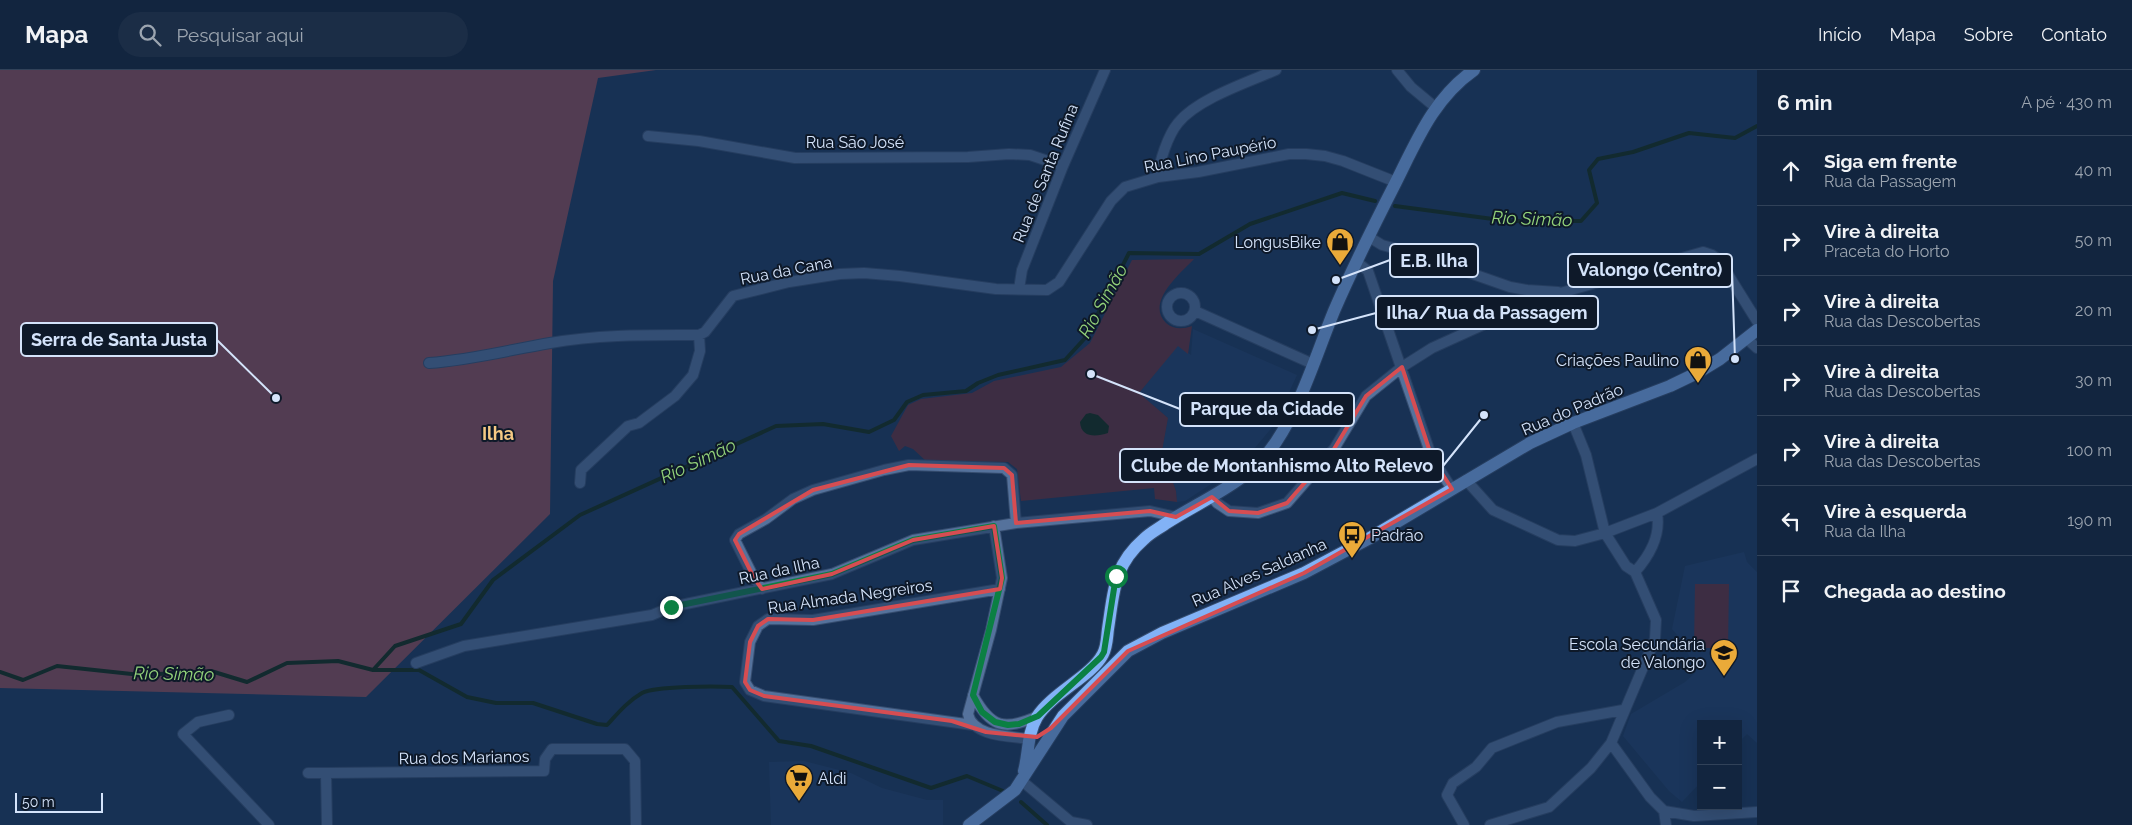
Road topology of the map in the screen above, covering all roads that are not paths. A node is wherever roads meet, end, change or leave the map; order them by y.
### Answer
1 (1105, 70) edge
2 (1276, 70) edge
3 (1397, 70) edge
4 (1474, 70) edge
5 (1435, 107) junction
6 (648, 136) dead end
7 (1063, 166) junction
8 (1158, 177) junction
9 (1396, 182) junction
10 (1369, 237) junction
11 (1357, 262) junction
12 (1019, 289) junction
13 (1564, 292) junction
14 (1195, 311) dead end
15 (1757, 321) edge
16 (1757, 330) edge
17 (700, 335) junction
18 (1752, 343) edge
19 (429, 363) dead end
20 (1314, 364) junction
21 (1402, 367) junction
22 (1573, 423) junction
23 (1757, 459) edge
24 (1466, 480) junction
25 (580, 483) dead end
26 (1452, 489) junction
27 (1212, 496) junction
28 (1657, 514) junction
29 (1176, 517) junction
30 (1016, 523) junction
31 (994, 526) junction
32 (1606, 533) junction
33 (1635, 572) junction
34 (762, 589) junction
35 (1000, 589) junction
36 (1104, 652) junction
37 (1120, 658) junction
38 (416, 663) dead end
39 (973, 695) junction
40 (1623, 710) junction
41 (229, 715) dead end
42 (1038, 716) junction
43 (1063, 716) junction
44 (973, 725) junction
45 (1029, 739) junction
46 (1611, 742) junction
47 (308, 773) dead end
48 (326, 773) junction
49 (1022, 781) junction
50 (1664, 811) junction
51 (1757, 812) edge
52 (269, 825) edge
53 (327, 825) edge
54 (636, 825) edge
55 (969, 825) edge
56 (1087, 825) edge
57 (1464, 825) edge
58 (1490, 825) edge
59 (1666, 825) edge

1 - 7 street, Rua de Santa Rufina
2 - 8 street
3 - 5 street
4 - 5 main road
5 - 9 main road
6 - 7 street, Rua São José
7 - 12 street, Rua de Santa Rufina
8 - 9 street, Rua Lino Paupério
8 - 12 street, Rua Lino Paupério
9 - 10 main road
10 - 11 main road
10 - 13 street
11 - 20 main road
11 - 21 street
12 - 17 street, Rua da Cana
13 - 15 street
13 - 21 street
14 - 20 street
16 - 18 main road, Rua do Padrão
17 - 19 street
17 - 25 street
18 - 22 main road, Rua do Padrão
20 - 27 main road
21 - 26 street
21 - 27 street
22 - 24 main road, Rua do Padrão
22 - 32 street
23 - 28 street
24 - 26 main road, Rua do Padrão
24 - 32 street
26 - 37 main road, Rua Alves Saldanha
27 - 29 main road
28 - 32 street
28 - 33 street
29 - 30 street, Rua da Ilha
29 - 36 main road
30 - 31 street, Rua da Ilha
30 - 34 street
31 - 34 street, Rua da Ilha
31 - 35 street
32 - 33 street
33 - 40 street
34 - 38 street, Rua da Ilha
35 - 39 street
35 - 44 street, Rua Almada Negreiros
36 - 37 main road
36 - 42 main road
37 - 43 main road, Rua Alves Saldanha
39 - 42 street
39 - 44 street
40 - 46 street
40 - 57 street
41 - 52 street
42 - 45 main road
43 - 45 main road
43 - 49 main road
44 - 45 street
45 - 49 main road
46 - 50 street
46 - 58 street
47 - 48 street, Rua dos Marianos
48 - 53 street
48 - 54 street, Rua dos Marianos
49 - 55 main road
49 - 56 street
50 - 51 street
50 - 59 street

